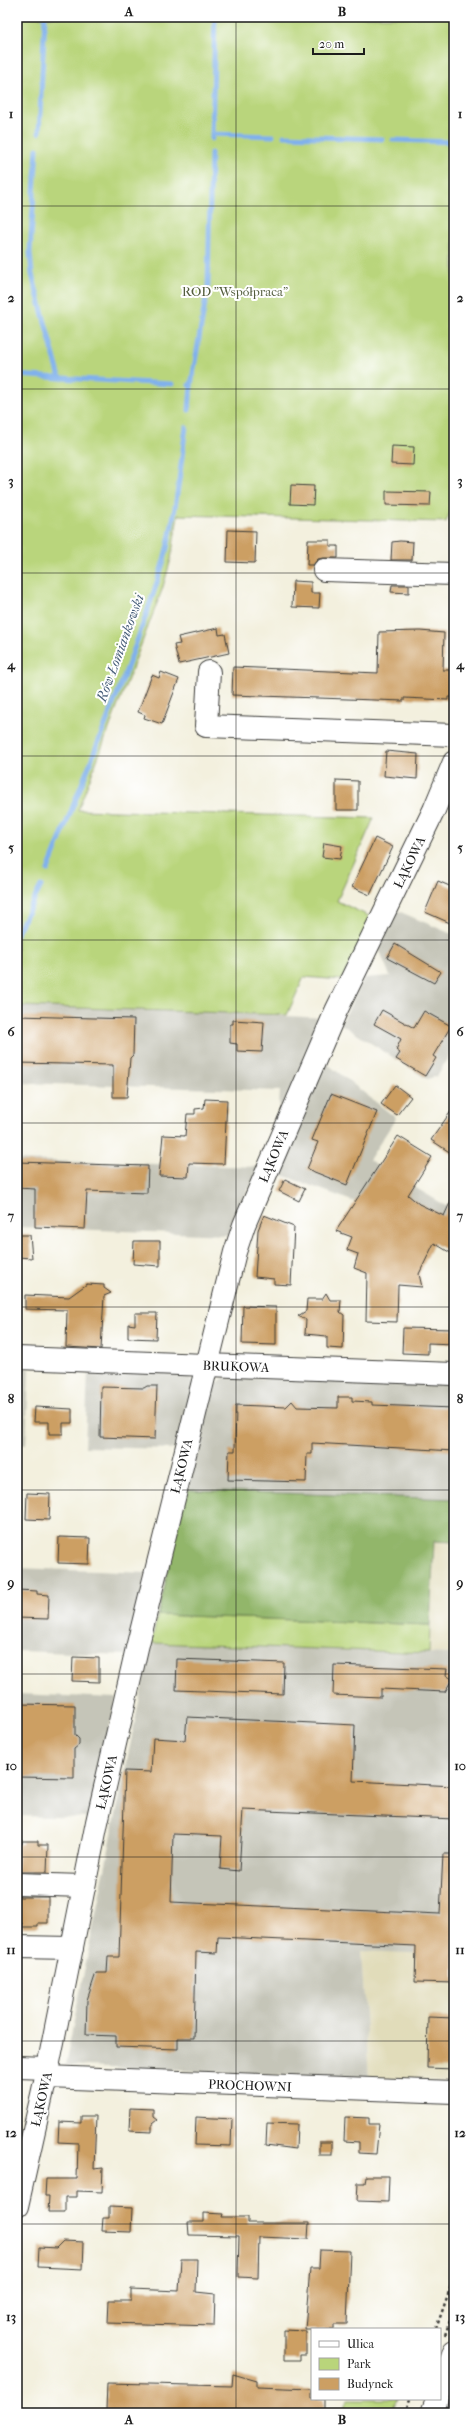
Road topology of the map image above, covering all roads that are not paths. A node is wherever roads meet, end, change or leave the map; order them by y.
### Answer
1 (324, 570) dead end
2 (454, 574) edge
3 (209, 672) dead end
4 (454, 735) edge
5 (454, 762) edge
6 (17, 1358) edge
7 (206, 1364) junction
8 (454, 1374) edge
9 (17, 1884) edge
10 (84, 1886) junction
11 (17, 1947) edge
12 (72, 1948) junction
13 (17, 2067) edge
14 (47, 2073) junction
15 (454, 2092) edge
16 (17, 2206) edge
17 (448, 2346) edge
18 (441, 2385) edge
19 (437, 2400) edge
20 (432, 2413) edge

1 - 2 street
3 - 4 street
5 - 7 street, ŁĄKOWA
6 - 7 street, BRUKOWA
7 - 8 street, BRUKOWA
7 - 10 street, ŁĄKOWA
9 - 10 street
10 - 12 street, ŁĄKOWA
11 - 12 street
12 - 14 street, ŁĄKOWA
13 - 14 street, PROCHOWNI
14 - 15 street, PROCHOWNI
14 - 16 street, ŁĄKOWA
17 - 18 street
19 - 20 street

